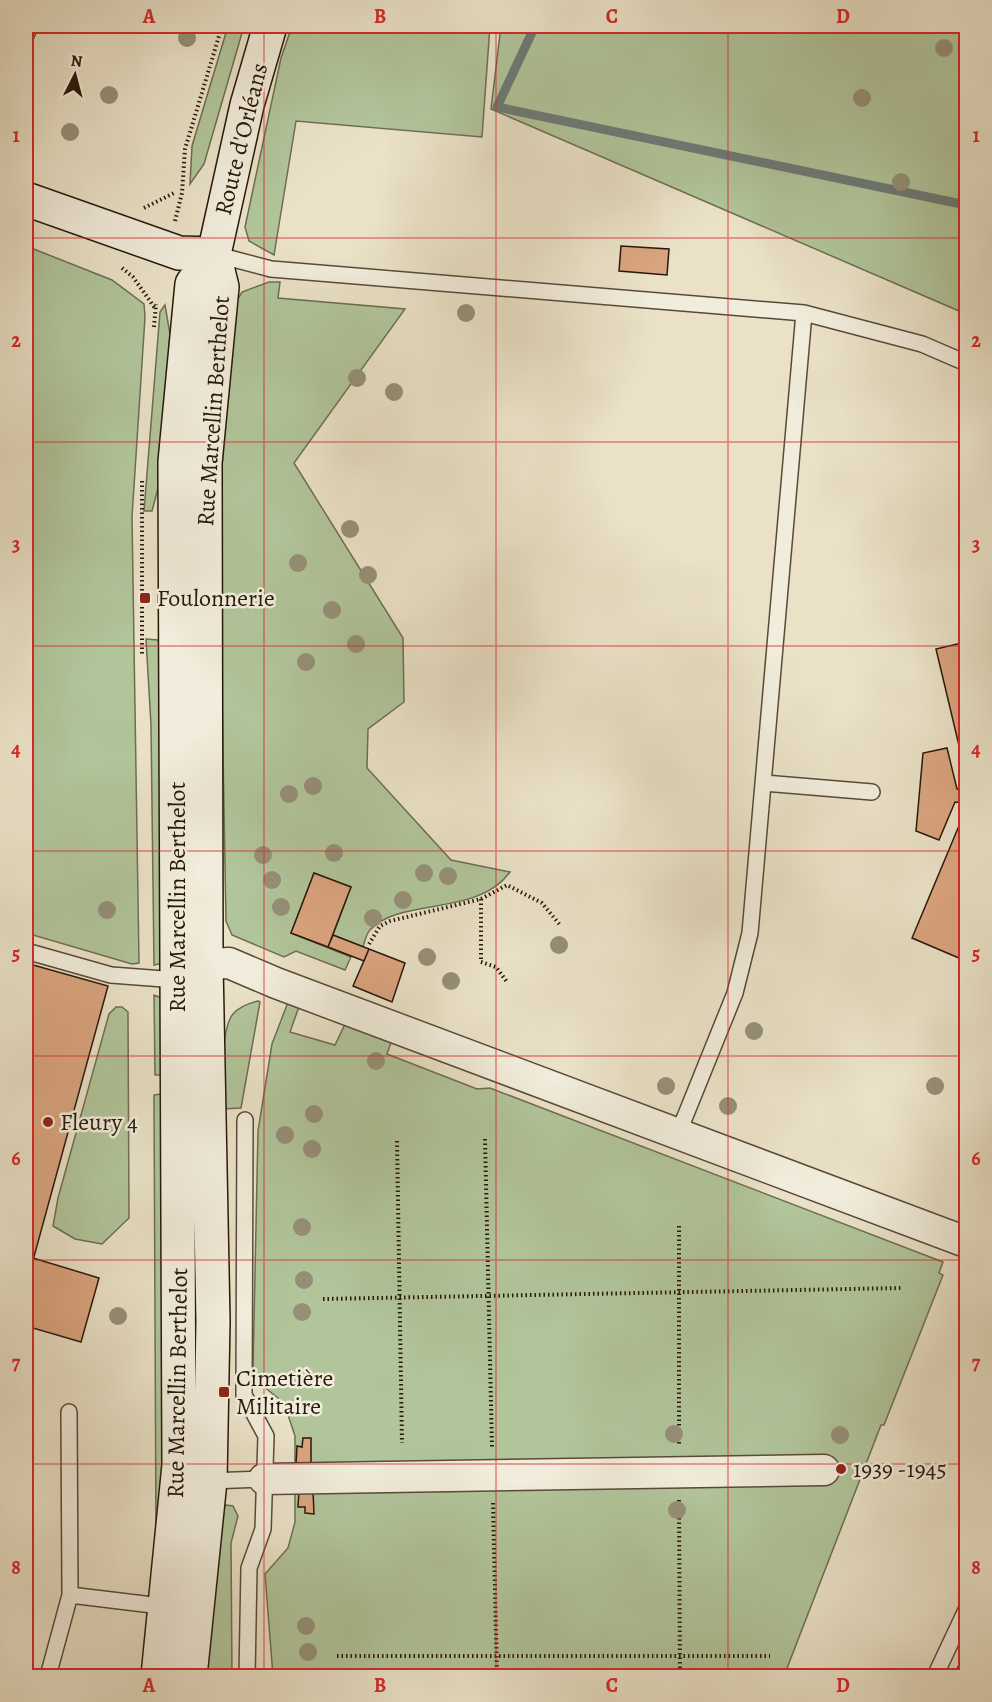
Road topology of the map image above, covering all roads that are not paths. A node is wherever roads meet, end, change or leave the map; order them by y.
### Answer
1 (30, 26) edge
2 (270, 26) edge
3 (26, 35) edge
4 (26, 199) edge
5 (214, 254) junction
6 (804, 313) junction
7 (966, 363) edge
8 (764, 783) junction
9 (872, 792) dead end
10 (26, 951) edge
11 (206, 964) junction
12 (177, 980) junction
13 (245, 1120) dead end
14 (678, 1134) junction
15 (966, 1242) edge
16 (69, 1412) dead end
17 (824, 1470) dead end
18 (264, 1479) junction
19 (210, 1481) junction
20 (70, 1595) junction
21 (966, 1610) edge
22 (175, 1615) junction
23 (48, 1677) edge
24 (158, 1677) edge
25 (177, 1677) edge
26 (190, 1677) edge
27 (247, 1677) edge
28 (934, 1677) edge

1 - 3 lane
2 - 5 main road, Route d'Orléans
4 - 5 main road
5 - 6 lane
5 - 11 main road, Rue Marcellin Berthelot
5 - 12 main road, Rue Marcellin Berthelot
6 - 7 lane
6 - 8 lane
8 - 9 lane
8 - 14 lane
10 - 12 lane
11 - 14 street
11 - 19 main road, Rue Marcellin Berthelot
12 - 22 main road, Rue Marcellin Berthelot
13 - 18 lane
14 - 15 street
16 - 20 lane
17 - 18 street
18 - 19 lane
18 - 27 lane
19 - 26 main road, Rue Marcellin Berthelot
20 - 22 lane
20 - 23 lane
21 - 28 lane
22 - 24 main road, Rue Marcellin Berthelot
22 - 25 lane

